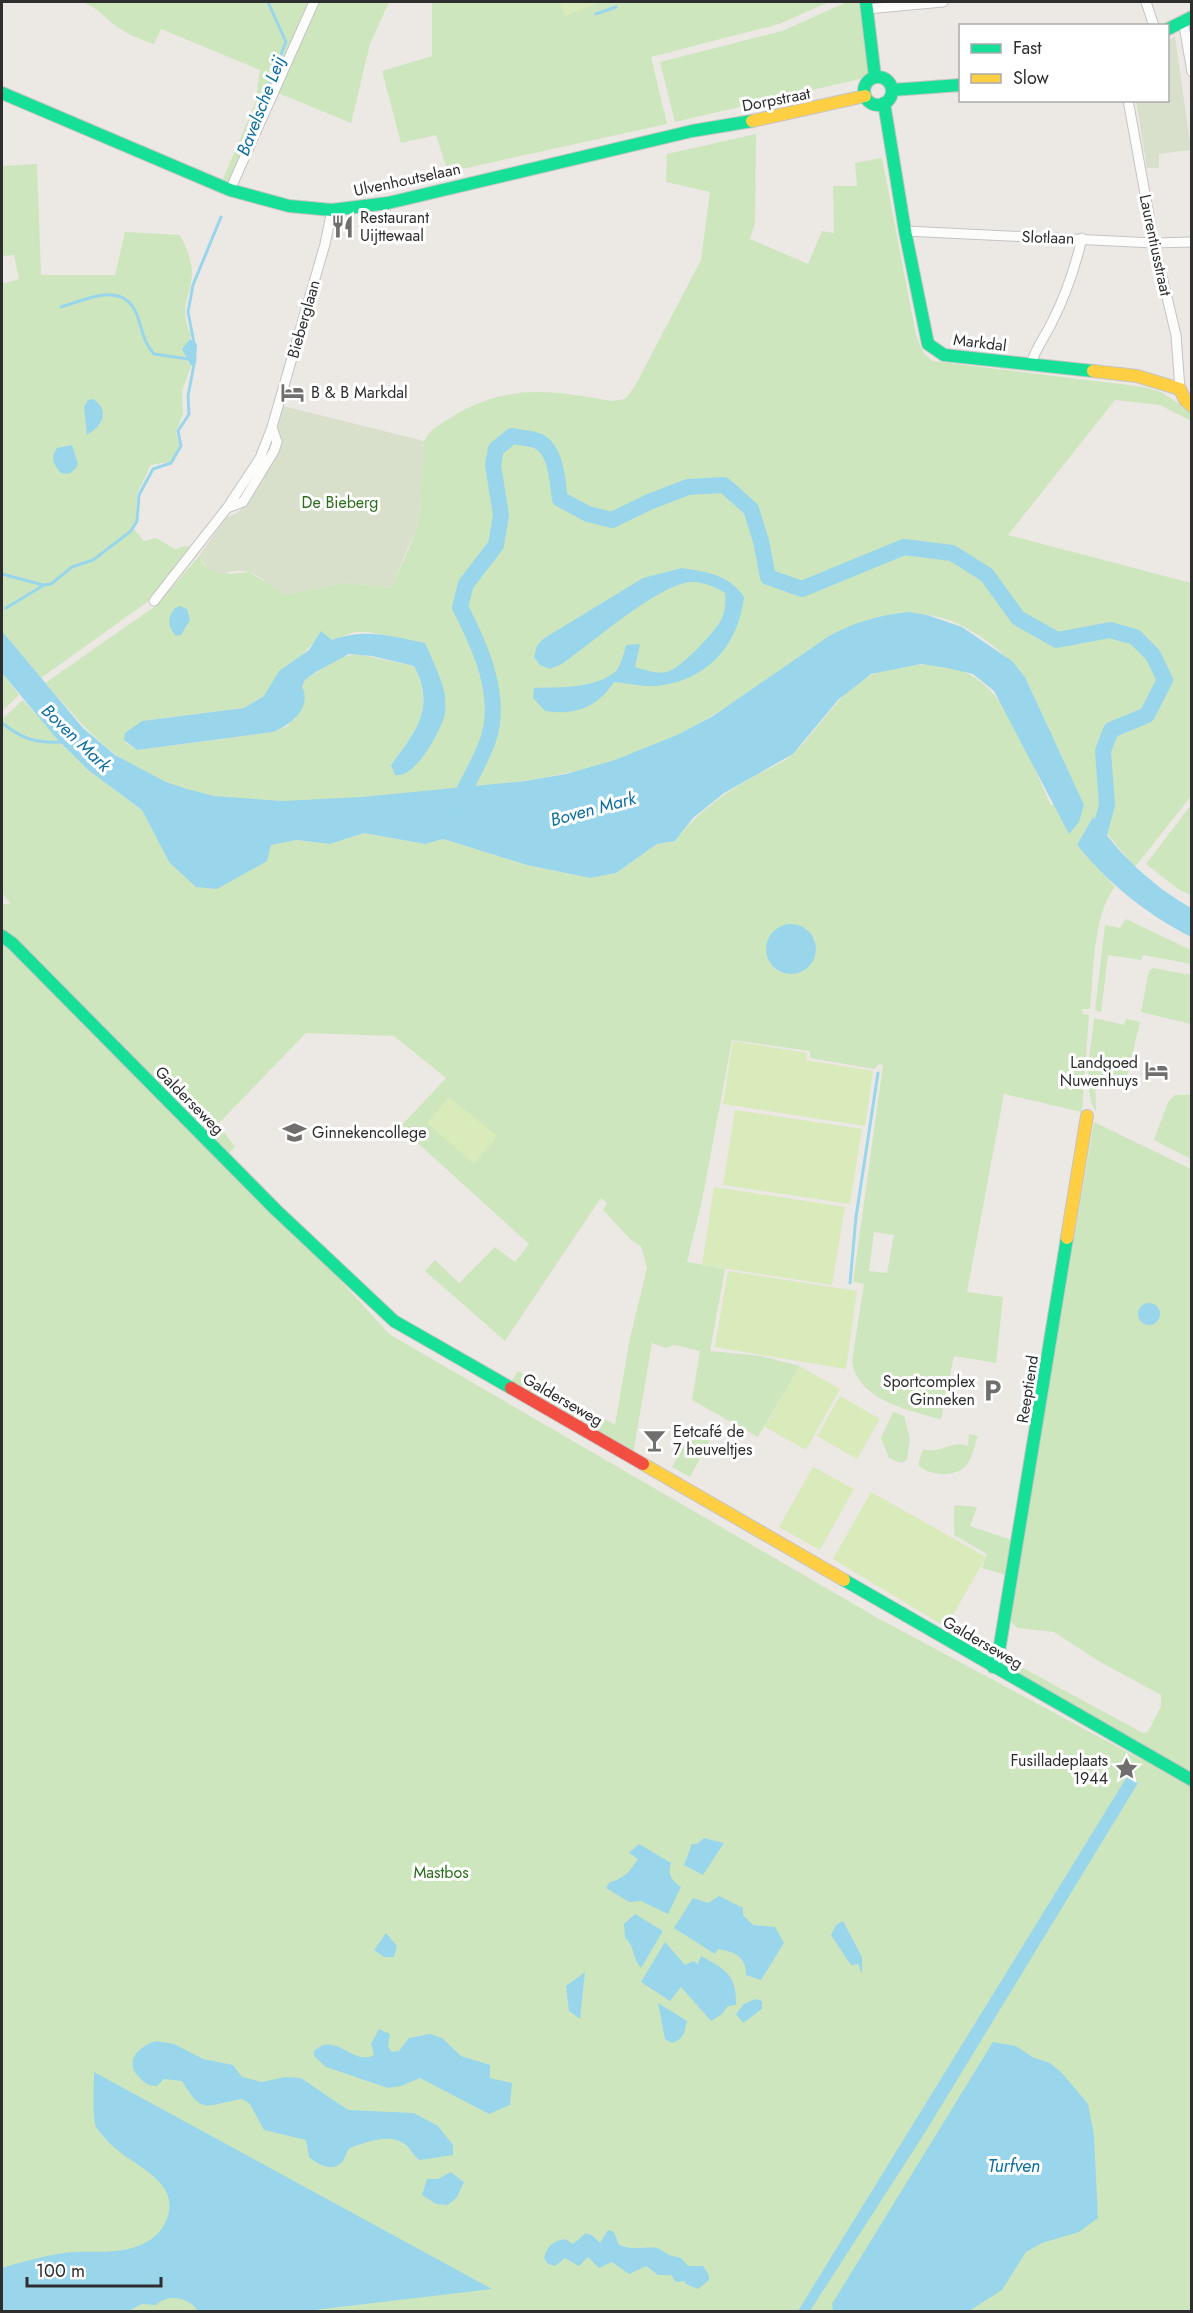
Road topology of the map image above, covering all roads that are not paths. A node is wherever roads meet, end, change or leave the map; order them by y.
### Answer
1 (314, 2) edge
2 (943, 2) edge
3 (1146, 2) edge
4 (867, 5) edge
5 (1187, 19) edge
6 (1153, 24) edge
7 (1169, 27) edge
8 (1191, 72) edge
9 (875, 77) junction
10 (959, 85) edge
11 (892, 90) junction
12 (2, 93) edge
13 (865, 96) junction
14 (1128, 102) edge
15 (884, 104) junction
16 (692, 131) joint
17 (230, 190) junction
18 (332, 210) junction
19 (904, 231) junction
20 (1082, 238) junction
21 (1191, 242) edge
22 (1154, 243) junction
23 (1031, 364) junction
24 (1180, 389) junction
25 (1191, 406) edge
26 (154, 602) dead end
27 (2, 936) edge
28 (1087, 1116) dead end
29 (993, 1667) junction
30 (1191, 1780) edge

1 - 17 street
2 - 4 street
3 - 6 street
4 - 9 street
5 - 7 street
5 - 8 street
9 - 11 street
9 - 13 street
10 - 11 street
11 - 15 street
12 - 17 street, Ulvenhoutselaan
13 - 15 street
13 - 16 street, Dorpstraat
14 - 22 street, Laurentiusstraat
15 - 19 street, Markdal
16 - 18 street, Ulvenhoutselaan
17 - 18 street, Ulvenhoutselaan
18 - 26 street, Bieberglaan
19 - 20 street, Slotlaan
19 - 23 street, Markdal
20 - 22 street, Slotlaan
20 - 23 street
21 - 22 street, Slotlaan
22 - 24 street, Laurentiusstraat
23 - 24 street, Markdal
24 - 25 street
27 - 29 street, Galderseweg
28 - 29 street, Reeptiend
29 - 30 street, Galderseweg

